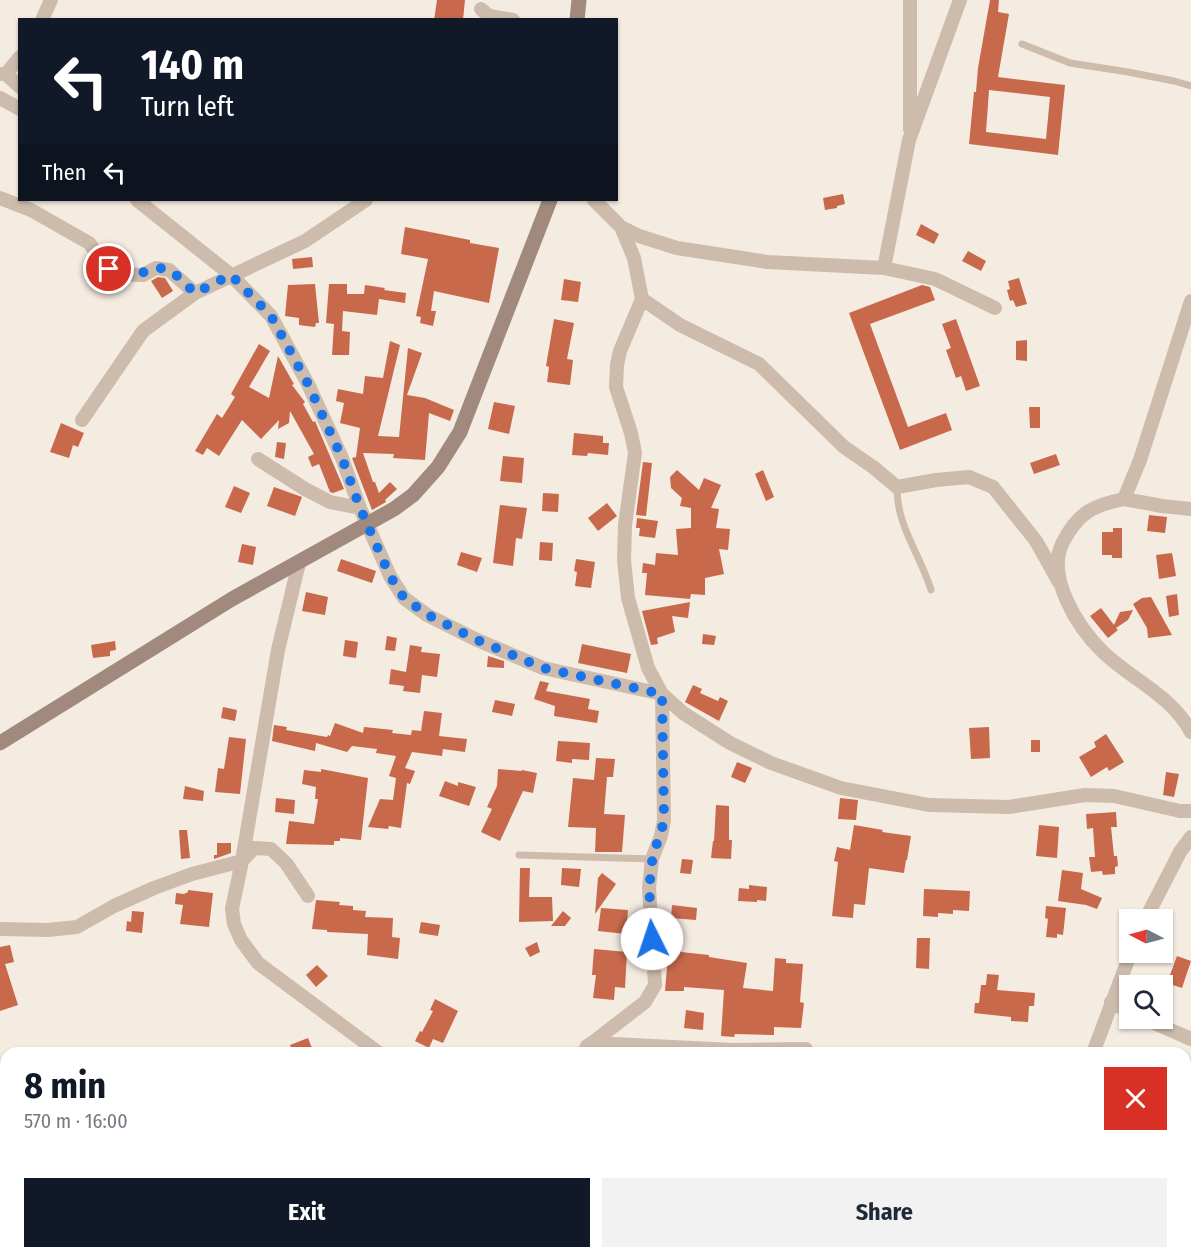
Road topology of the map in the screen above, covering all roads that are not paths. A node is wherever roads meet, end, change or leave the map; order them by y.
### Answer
1 (51, 0) edge
2 (579, 0) edge
3 (910, 0) edge
4 (960, 0) edge
5 (481, 9) dead end
6 (43, 18) edge
7 (501, 18) edge
8 (577, 18) edge
9 (1022, 44) dead end
10 (18, 59) edge
11 (3, 74) edge
12 (18, 85) edge
13 (1191, 86) edge
14 (0, 98) edge
15 (18, 108) edge
16 (909, 140) junction
17 (0, 198) edge
18 (138, 201) edge
19 (365, 201) edge
20 (550, 201) edge
21 (595, 201) edge
22 (621, 227) junction
23 (884, 268) junction
24 (231, 275) junction
25 (195, 293) junction
26 (642, 299) junction
27 (1191, 301) edge
28 (995, 308) dead end
29 (82, 420) dead end
30 (258, 459) dead end
31 (897, 487) junction
32 (1124, 499) junction
33 (360, 508) junction
34 (1191, 509) edge
35 (368, 525) junction
36 (299, 563) junction
37 (1059, 582) junction
38 (931, 590) dead end
39 (662, 694) junction
40 (1191, 732) edge
41 (0, 743) edge
42 (1191, 811) edge
43 (1191, 837) edge
44 (519, 855) dead end
45 (652, 859) junction
46 (242, 861) junction
47 (308, 896) dead end
48 (1151, 909) edge
49 (0, 929) edge
50 (1127, 963) edge
51 (1111, 1002) junction
52 (1119, 1006) edge
53 (1168, 1029) edge
54 (1191, 1039) edge
55 (368, 1047) edge
56 (589, 1047) edge
57 (1095, 1047) edge

1 - 6 street
2 - 8 street
3 - 16 street
4 - 16 street
5 - 7 street
9 - 13 lane
10 - 11 street
11 - 12 street
14 - 15 street
16 - 23 street
17 - 25 street
18 - 24 street
19 - 24 street
20 - 35 street
21 - 22 street
22 - 23 street
22 - 26 street
23 - 28 street
24 - 25 street
24 - 33 street
25 - 29 street
26 - 31 street
26 - 39 street
27 - 32 street
30 - 33 street
31 - 37 street
31 - 38 lane
32 - 34 street
32 - 37 street
33 - 35 street
35 - 36 street
35 - 39 street
36 - 41 street
36 - 46 street
37 - 40 street
39 - 42 street
39 - 45 street
43 - 48 street
44 - 45 lane
45 - 56 street
46 - 47 street
46 - 49 street
46 - 55 street
50 - 51 street
51 - 52 street
51 - 57 street
53 - 54 street

